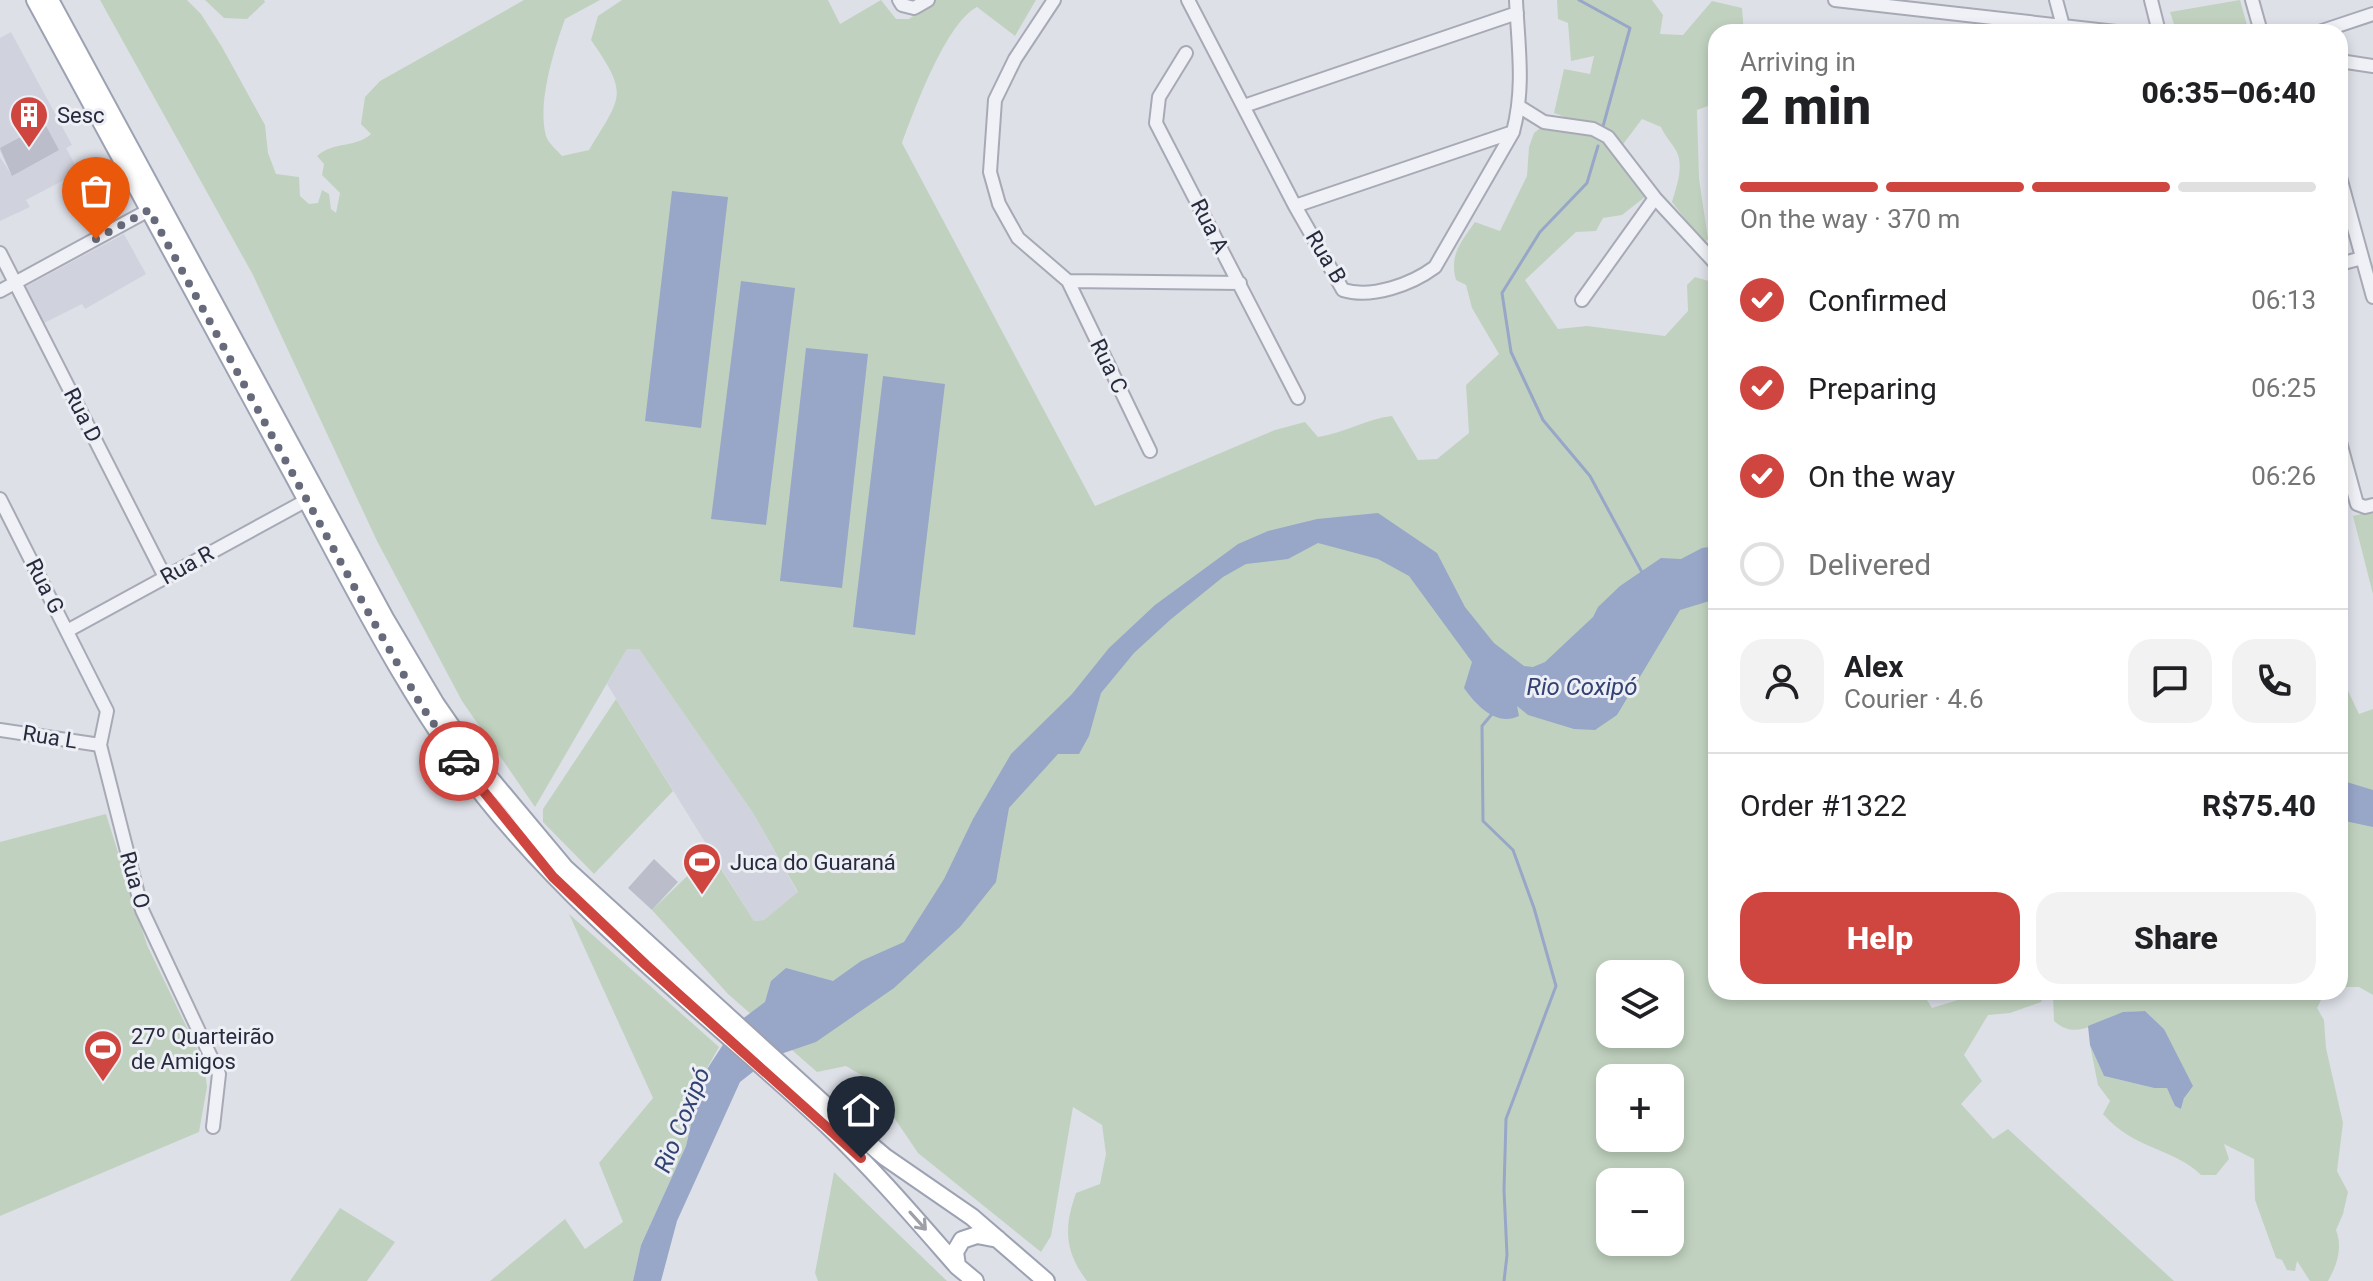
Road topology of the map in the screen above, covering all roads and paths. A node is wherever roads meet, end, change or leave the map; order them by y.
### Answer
1 (35, 0) edge
2 (50, 0) edge
3 (899, 0) edge
4 (928, 0) edge
5 (1054, 0) edge
6 (1835, 0) edge
7 (2056, 0) edge
8 (2151, 0) edge
9 (2252, 0) edge
10 (1191, 1) edge
11 (1516, 6) edge
12 (2373, 14) edge
13 (2007, 24) edge
14 (2062, 24) edge
15 (2157, 24) edge
16 (2259, 24) edge
17 (2343, 24) edge
18 (1186, 53) dead end
19 (2348, 62) edge
20 (2373, 66) edge
21 (1244, 106) junction
22 (1520, 107) junction
23 (1513, 132) junction
24 (1655, 198) junction
25 (1295, 206) junction
26 (2348, 206) edge
27 (149, 210) junction
28 (0, 253) edge
29 (1708, 255) edge
30 (2362, 258) junction
31 (2348, 262) edge
32 (1068, 281) junction
33 (17, 283) junction
34 (1240, 283) junction
35 (0, 291) edge
36 (2373, 297) edge
37 (1582, 300) dead end
38 (1298, 398) dead end
39 (1150, 451) dead end
40 (2348, 471) edge
41 (0, 499) edge
42 (307, 500) junction
43 (2373, 505) edge
44 (165, 577) junction
45 (67, 631) junction
46 (0, 730) edge
47 (100, 745) junction
48 (808, 1098) junction
49 (213, 1127) dead end
50 (999, 1239) junction
51 (957, 1266) junction
52 (975, 1281) edge
53 (1046, 1281) edge

1 - 27 main road
2 - 48 main road
3 - 4 street
5 - 32 street
6 - 13 street
7 - 14 street
8 - 15 street
9 - 16 street
10 - 21 street, Rua B
11 - 21 street
11 - 22 street
12 - 17 street
18 - 34 street, Rua A
19 - 20 street
21 - 25 street, Rua B
22 - 23 street
22 - 24 street
23 - 25 street
23 - 25 street, Rua B
24 - 29 street
24 - 37 street
26 - 30 street
27 - 33 street
27 - 42 main road
28 - 33 street, Rua D
30 - 31 street
30 - 36 street
32 - 34 street
32 - 39 street, Rua C
33 - 35 street
33 - 44 street, Rua D
34 - 38 street, Rua A
40 - 43 street
41 - 45 street, Rua G
42 - 44 street, Rua R
42 - 48 main road
44 - 45 street, Rua R
45 - 47 street, Rua O
46 - 47 street, Rua L
47 - 49 street, Rua O
48 - 50 main road
48 -> 51 main road
50 - 51 main road
50 - 53 main road
51 - 52 main road

